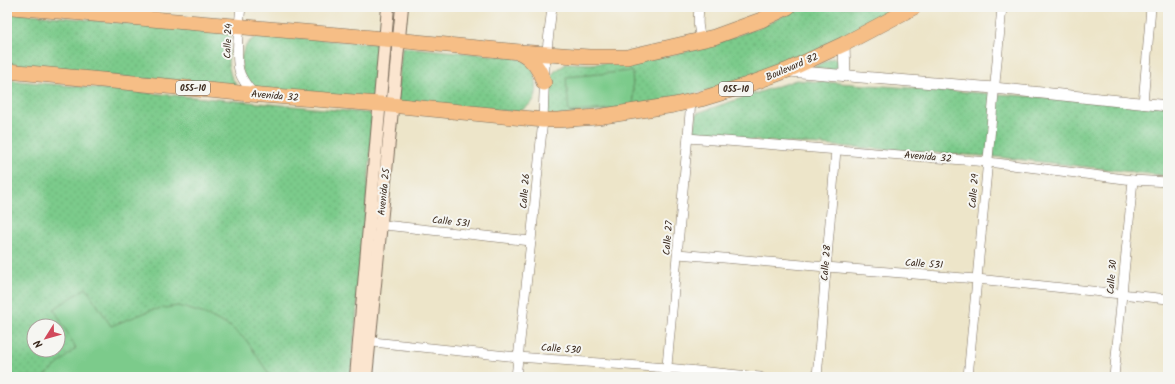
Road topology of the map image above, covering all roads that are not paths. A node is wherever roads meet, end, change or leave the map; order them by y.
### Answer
1 (12, 7) edge
2 (241, 7) edge
3 (388, 7) edge
4 (402, 7) edge
5 (552, 7) edge
6 (699, 7) edge
7 (788, 7) edge
8 (914, 7) edge
9 (1002, 7) edge
10 (1151, 7) edge
11 (89, 10) edge
12 (239, 27) junction
13 (392, 40) junction
14 (702, 40) junction
15 (844, 44) junction
16 (520, 52) junction
17 (546, 54) junction
18 (788, 70) junction
19 (7, 71) edge
20 (845, 76) junction
21 (544, 83) junction
22 (994, 88) junction
23 (254, 94) junction
24 (691, 102) junction
25 (386, 104) junction
26 (1143, 104) junction
27 (1168, 106) edge
28 (543, 120) junction
29 (688, 138) junction
30 (836, 150) junction
31 (988, 162) junction
32 (1133, 180) junction
33 (1168, 182) edge
34 (375, 224) junction
35 (531, 241) junction
36 (678, 254) junction
37 (826, 267) junction
38 (977, 279) junction
39 (1122, 294) junction
40 (1168, 299) edge
41 (364, 341) junction
42 (518, 357) junction
43 (667, 372) edge
44 (356, 377) edge
45 (366, 377) edge
46 (516, 377) edge
47 (760, 377) edge
48 (817, 377) edge
49 (968, 377) edge
50 (1114, 377) edge

1 - 11 highway
2 - 12 street, Calle 24
3 - 13 main road, Avenida 25
4 - 13 main road, Avenida 25
5 - 17 street, Calle 26
6 - 14 street
7 - 14 highway
8 - 15 highway, Boulevard 82 / 055-10
9 - 22 street, Calle 29
10 - 26 street
11 - 12 highway
12 - 13 highway
12 - 23 street, Calle 24
13 - 16 highway
13 - 25 main road, Avenida 25
14 - 17 highway
15 - 18 highway, Boulevard 82 / 055-10
15 - 20 street
16 - 17 highway
16 - 21 highway
17 - 21 street, Calle 26
18 - 20 street
18 - 24 highway, Boulevard 82 / 055-10
19 - 23 highway, Avenida 32 / 055-10
20 - 22 street
21 - 28 street, Calle 26
22 - 26 street
22 - 31 street, Calle 29
23 - 25 highway, Avenida 32 / 055-10
24 - 28 highway, Boulevard 82 / 055-10
24 - 29 street, Calle 27
25 - 28 highway, Avenida 32 / 055-10
25 - 34 main road, Avenida 25
26 - 27 street
28 - 35 street, Calle 26
29 - 30 street, Avenida 32
29 - 36 street, Calle 27
30 - 31 street, Avenida 32
30 - 37 street, Calle 28
31 - 32 street, Avenida 32
31 - 38 street, Calle 29
32 - 33 street, Avenida 32
32 - 39 street, Calle 30
34 - 35 street, Calle 531
34 - 41 main road, Avenida 25
35 - 42 street, Calle 26
36 - 37 street, Calle 531
36 - 43 street, Calle 27
37 - 38 street, Calle 531
37 - 48 street, Calle 28
38 - 39 street, Calle 531
38 - 49 street, Calle 29
39 - 40 street, Calle 531
39 - 50 street, Calle 30
41 - 42 street, Calle 530
41 - 44 main road, Avenida 25
41 - 45 main road, Avenida 25
42 - 43 street, Calle 530
42 - 46 street, Calle 26
43 - 47 street, Calle 530

